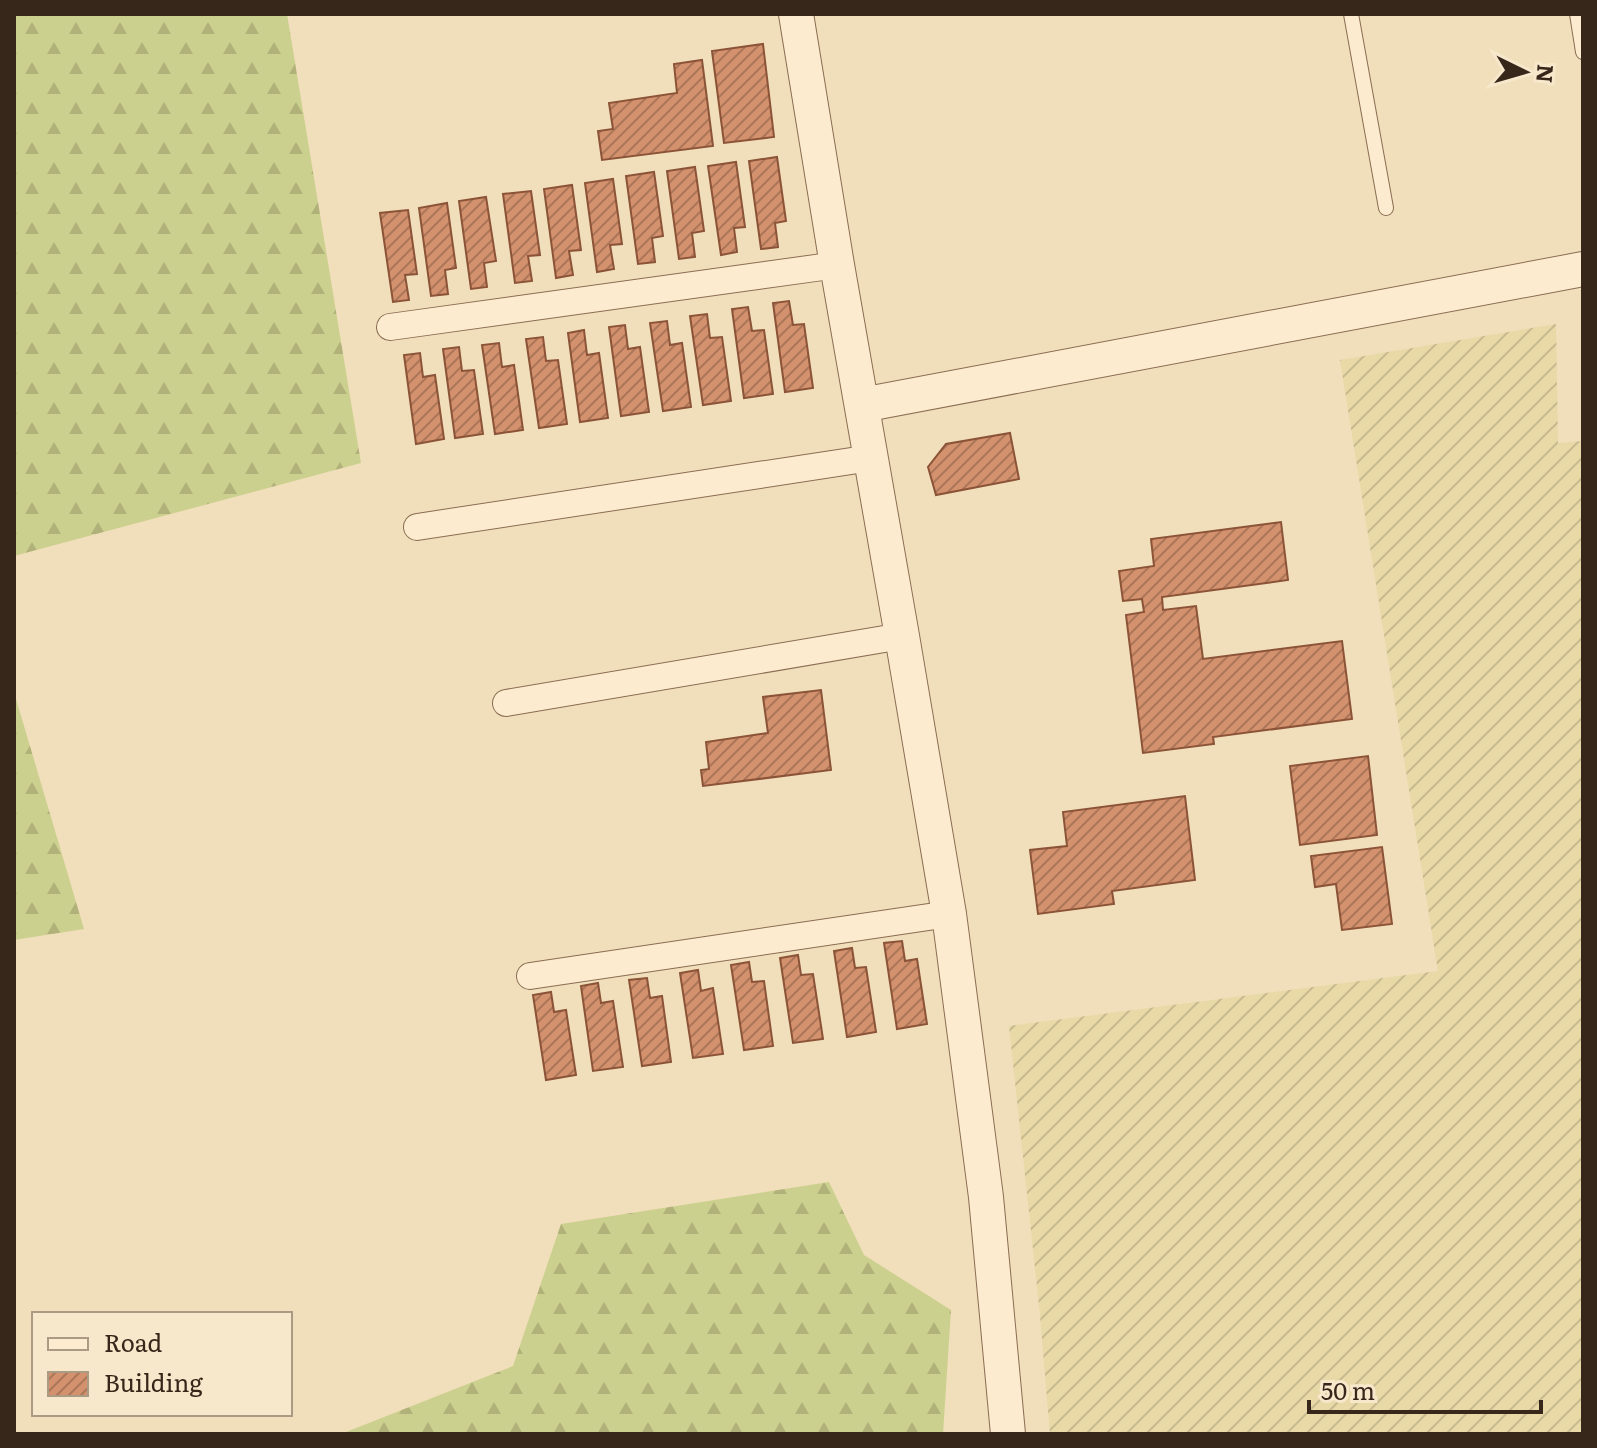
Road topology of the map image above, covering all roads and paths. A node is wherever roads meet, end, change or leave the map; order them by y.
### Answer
1 (796, 14) edge
2 (1351, 14) edge
3 (1577, 14) edge
4 (1583, 52) edge
5 (1386, 208) dead end
6 (837, 265) junction
7 (1583, 269) edge
8 (390, 327) dead end
9 (862, 405) junction
10 (871, 458) junction
11 (417, 527) dead end
12 (902, 636) junction
13 (506, 703) dead end
14 (949, 914) junction
15 (530, 976) dead end
16 (1008, 1434) edge

1 - 6 street
2 - 5 lane
3 - 4 lane
6 - 8 street
6 - 9 street
7 - 9 street
9 - 10 street
10 - 11 street
10 - 12 street
12 - 13 street
12 - 14 street
14 - 15 street
14 - 16 street

